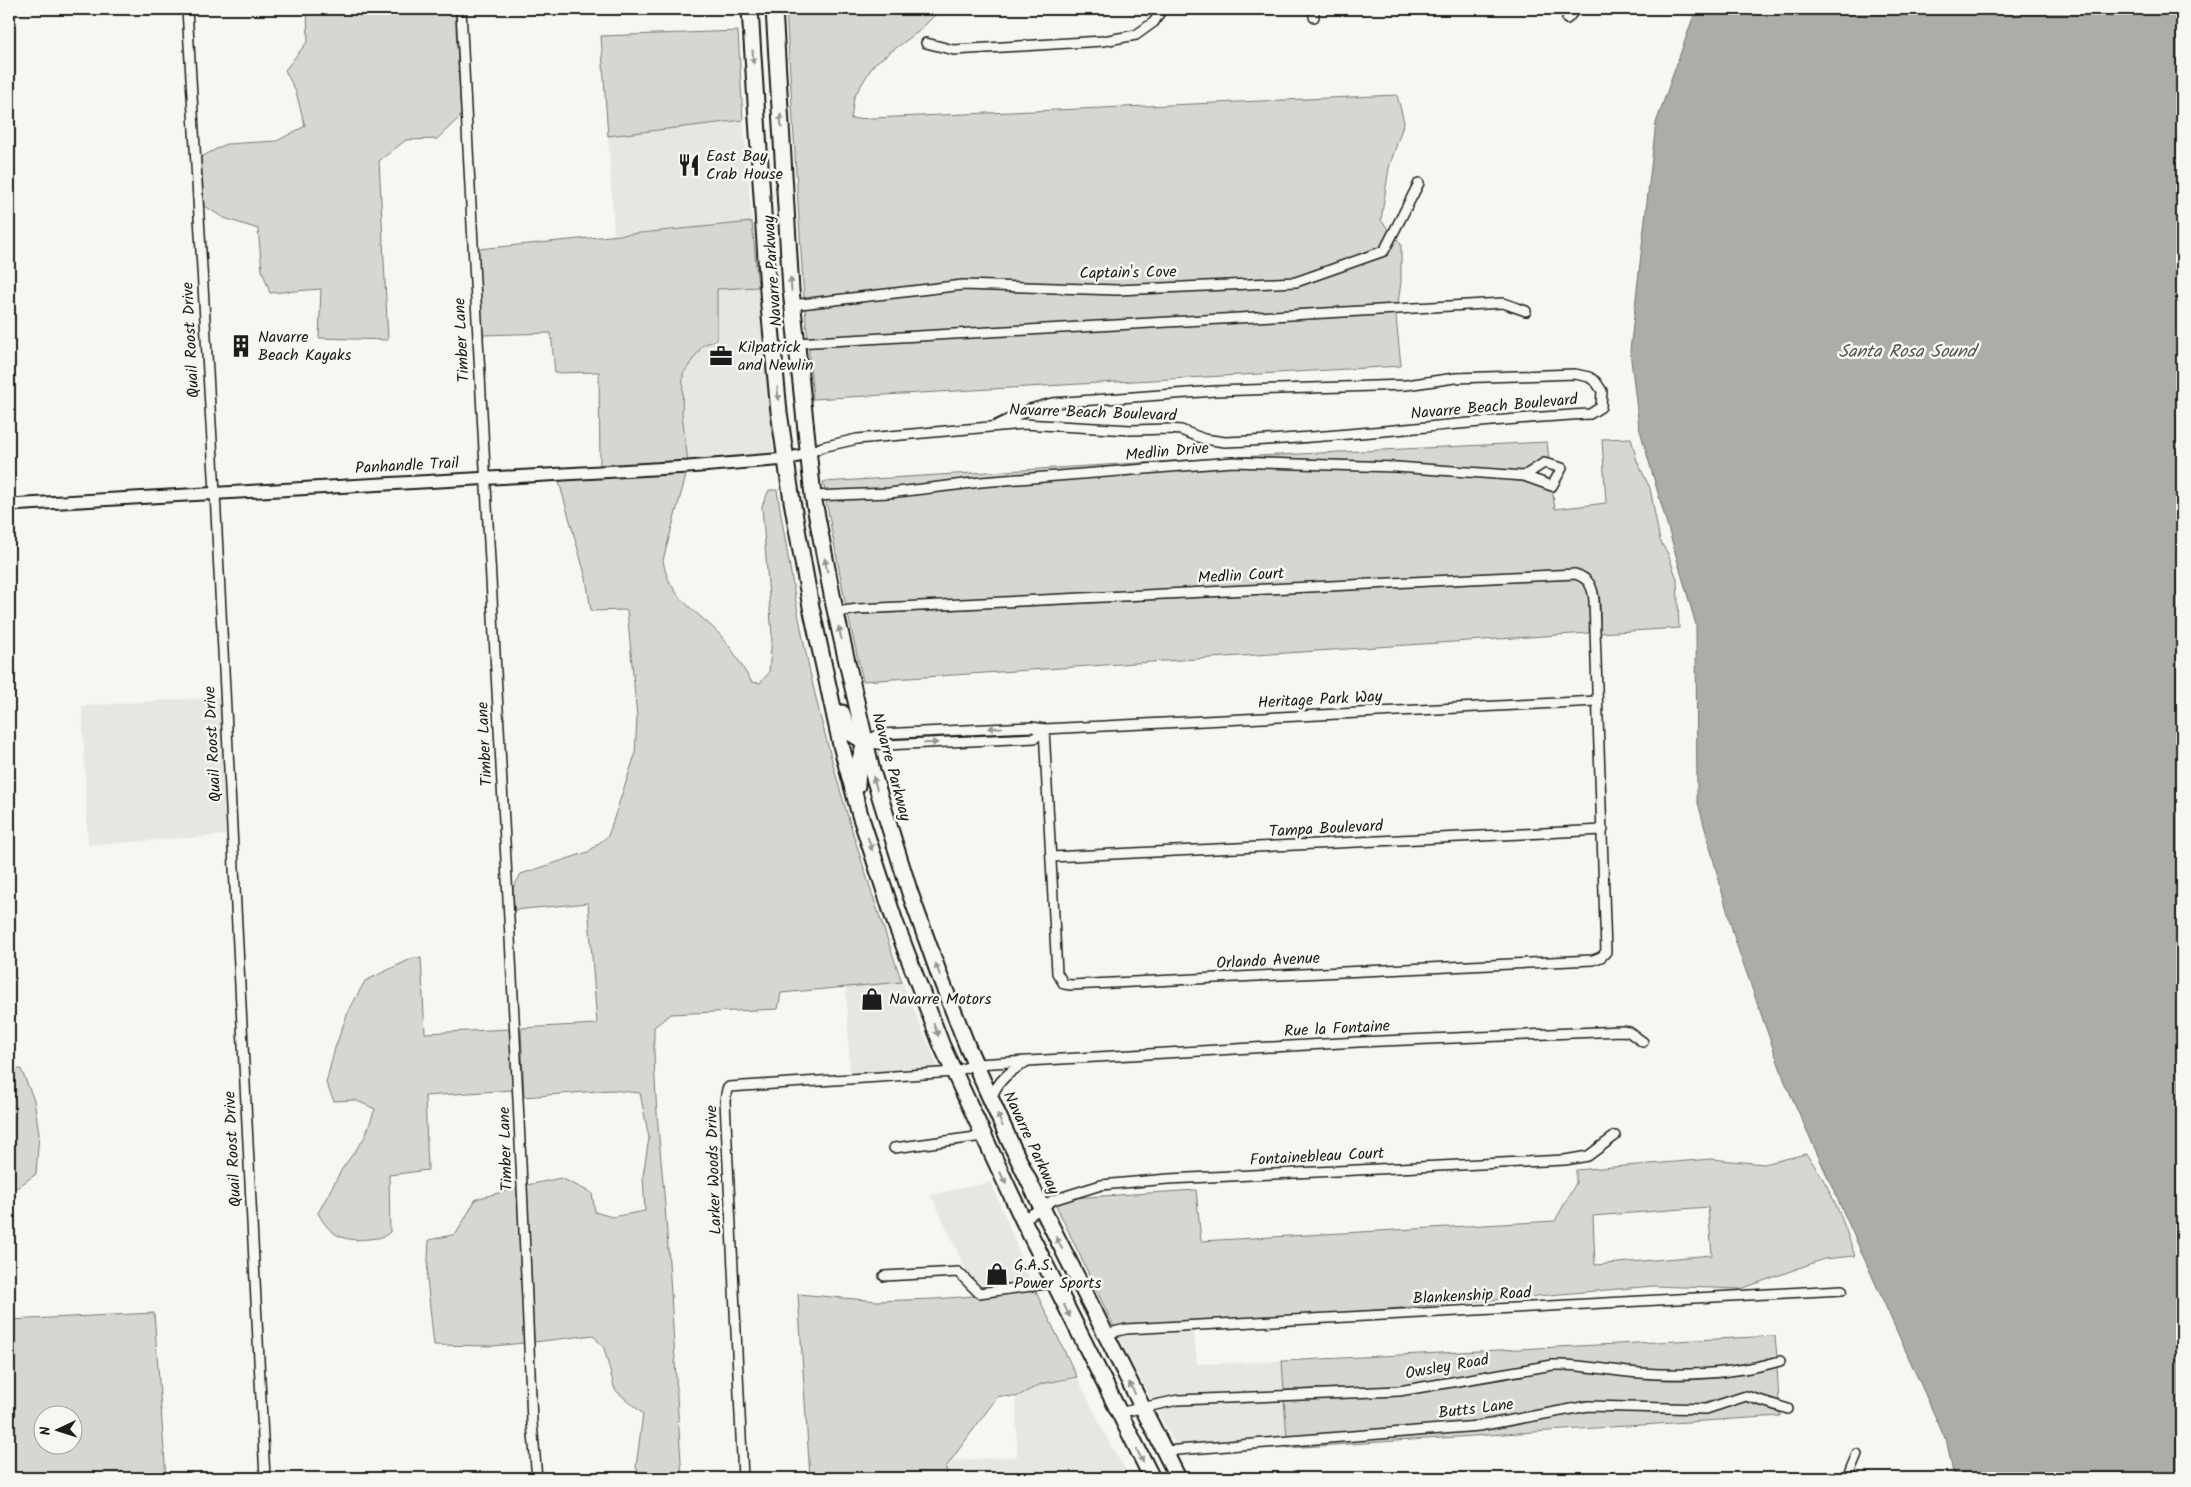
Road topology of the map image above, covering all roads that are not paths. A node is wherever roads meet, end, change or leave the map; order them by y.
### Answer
1 (187, 9) edge
2 (461, 9) edge
3 (750, 9) edge
4 (774, 9) edge
5 (1162, 9) edge
6 (1576, 9) edge
7 (1567, 20) dead end
8 (926, 43) dead end
9 (1419, 183) dead end
10 (792, 305) junction
11 (1526, 311) dead end
12 (796, 344) junction
13 (998, 425) junction
14 (807, 454) junction
15 (786, 459) junction
16 (1524, 476) dead end
17 (484, 477) junction
18 (215, 493) junction
19 (813, 496) junction
20 (9, 505) edge
21 (799, 540) junction
22 (836, 612) junction
23 (1597, 701) junction
24 (1044, 729) junction
25 (865, 742) junction
26 (860, 815) junction
27 (1603, 830) junction
28 (1051, 857) junction
29 (1643, 1042) dead end
30 (1029, 1061) junction
31 (976, 1064) junction
32 (954, 1072) junction
33 (991, 1099) junction
34 (983, 1136) junction
35 (1615, 1136) dead end
36 (894, 1148) dead end
37 (1042, 1208) junction
38 (1022, 1220) junction
39 (884, 1276) dead end
40 (1054, 1283) junction
41 (1842, 1290) dead end
42 (1105, 1334) junction
43 (1780, 1361) dead end
44 (1142, 1406) junction
45 (1788, 1409) dead end
46 (1118, 1412) junction
47 (1165, 1451) junction
48 (1857, 1454) dead end
49 (265, 1478) edge
50 (537, 1478) edge
51 (744, 1478) edge
52 (1152, 1478) edge
53 (1178, 1478) edge
54 (1847, 1478) edge

1 - 18 street, Quail Roost Drive
2 - 17 street, Timber Lane
3 -> 15 highway, Navarre Parkway
10 -> 4 highway, Navarre Parkway
5 - 8 street
6 - 7 street
9 - 10 street, Captain's Cove
10 - 12 highway, Navarre Parkway
11 - 12 street
12 - 14 highway, Navarre Parkway
13 - 13 street, Navarre Beach Boulevard
13 - 14 street
14 - 15 street, Panhandle Trail
14 - 19 highway, Navarre Parkway
15 - 17 street, Panhandle Trail
15 - 21 highway, Navarre Parkway
16 - 19 street, Medlin Drive
17 - 18 street, Panhandle Trail
17 - 50 street, Timber Lane
18 - 20 street, Panhandle Trail
18 - 49 street, Quail Roost Drive
22 -> 19 highway, Navarre Parkway
21 - 25 highway
21 - 26 highway, Navarre Parkway
22 - 23 street, Medlin Court
25 -> 22 highway, Navarre Parkway
23 - 24 street, Heritage Park Way
23 - 27 street
24 - 25 street, Heritage Park Way
24 - 28 street, Orlando Avenue
25 - 26 highway
31 -> 25 highway, Navarre Parkway
26 -> 32 highway, Navarre Parkway
27 - 28 street, Tampa Boulevard
27 - 28 street, Orlando Avenue
29 - 30 street, Rue la Fontaine
30 - 31 street, Rue la Fontaine
30 - 33 street, Rue la Fontaine
31 - 32 street, Rue la Fontaine
31 - 33 highway, Navarre Parkway
32 - 34 highway, Navarre Parkway
32 - 51 street, Larker Woods Drive
37 -> 33 highway, Navarre Parkway
34 - 36 street
34 -> 38 highway, Navarre Parkway
35 - 37 street, Fontainebleau Court
37 - 38 street, Fontainebleau Court
42 -> 37 highway, Navarre Parkway
38 - 40 highway, Navarre Parkway
39 - 40 street
40 -> 46 highway, Navarre Parkway
41 - 42 street, Blankenship Road
44 -> 42 highway, Navarre Parkway
43 - 44 street, Owsley Road
44 - 46 street, Owsley Road
44 - 47 highway, Navarre Parkway
45 - 47 street, Butts Lane
46 -> 52 highway, Navarre Parkway
47 - 53 highway, Navarre Parkway
48 - 54 street

